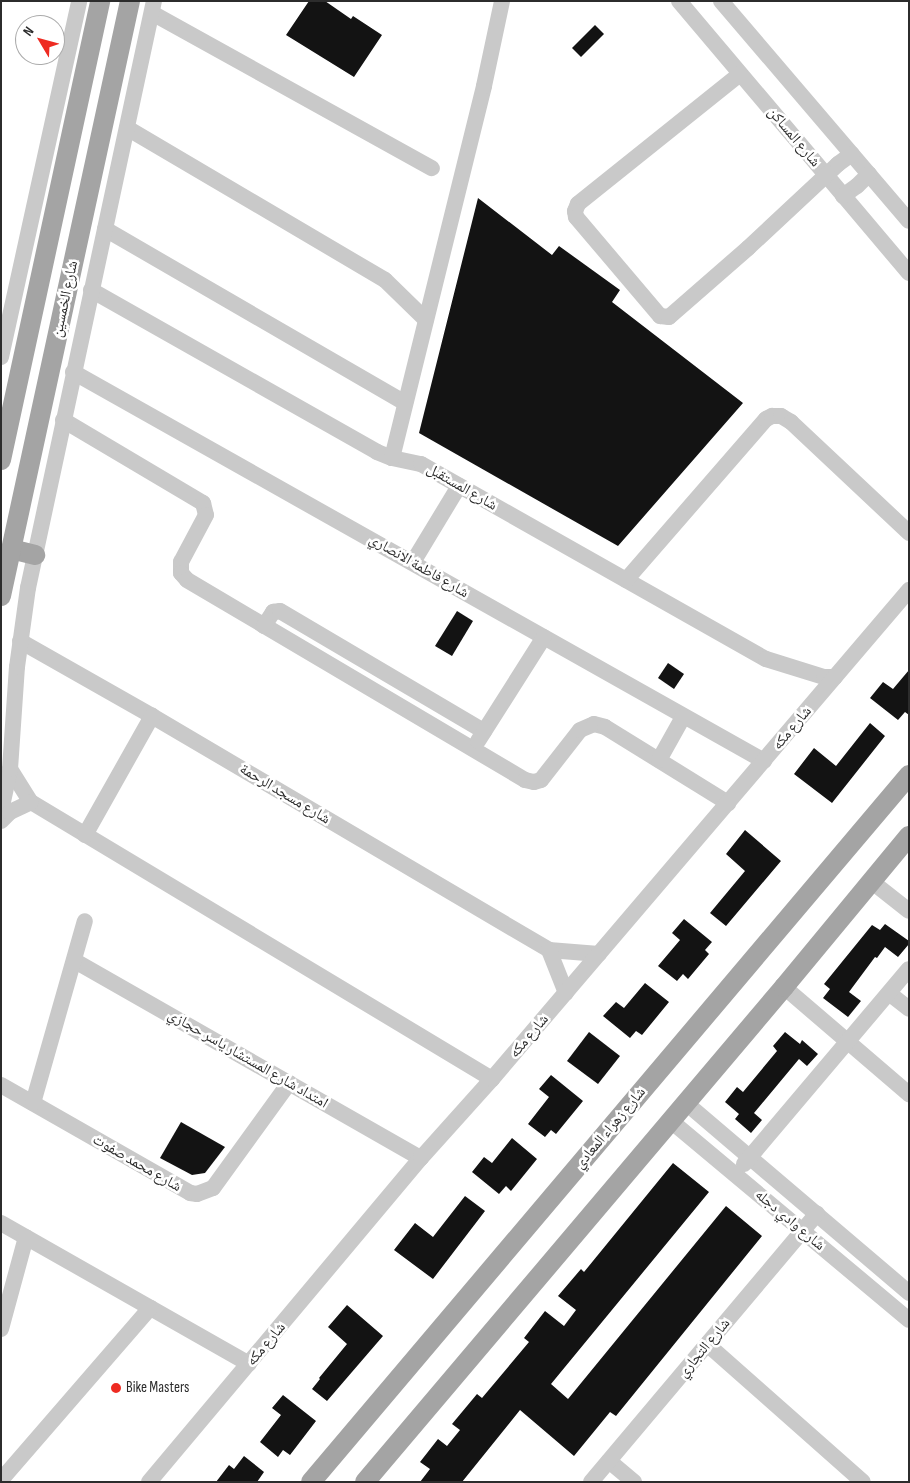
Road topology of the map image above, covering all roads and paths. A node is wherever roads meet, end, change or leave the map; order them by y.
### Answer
1 (79, 1) edge
2 (100, 1) edge
3 (130, 1) edge
4 (502, 1) edge
5 (679, 1) edge
6 (721, 1) edge
7 (152, 7) edge
8 (740, 74) junction
9 (127, 128) junction
10 (852, 154) junction
11 (432, 168) dead end
12 (869, 174) junction
13 (827, 176) junction
14 (843, 196) junction
15 (909, 221) edge
16 (105, 229) junction
17 (909, 273) edge
18 (91, 290) junction
19 (426, 320) junction
20 (1, 357) edge
21 (73, 372) junction
22 (406, 403) junction
23 (63, 420) junction
24 (392, 458) junction
25 (1, 460) edge
26 (459, 486) junction
27 (909, 533) edge
28 (11, 549) junction
29 (35, 555) junction
30 (413, 562) junction
31 (626, 580) junction
32 (909, 590) edge
33 (1, 596) edge
34 (264, 626) junction
35 (544, 637) junction
36 (20, 641) junction
37 (835, 676) junction
38 (152, 716) junction
39 (683, 717) junction
40 (484, 731) junction
41 (473, 749) junction
42 (658, 760) junction
43 (764, 761) junction
44 (10, 769) junction
45 (909, 774) edge
46 (31, 802) junction
47 (728, 803) junction
48 (1, 811) edge
49 (1, 821) edge
50 (85, 835) junction
51 (909, 836) edge
52 (871, 881) junction
53 (909, 911) edge
54 (85, 921) dead end
55 (548, 950) junction
56 (599, 954) junction
57 (74, 961) junction
58 (909, 969) edge
59 (784, 988) junction
60 (566, 993) junction
61 (890, 994) junction
62 (909, 1009) edge
63 (846, 1041) junction
64 (492, 1079) junction
65 (289, 1083) junction
66 (1, 1085) edge
67 (909, 1094) edge
68 (33, 1103) junction
69 (686, 1103) junction
70 (671, 1121) junction
71 (749, 1157) junction
72 (421, 1158) junction
73 (735, 1174) junction
74 (817, 1214) junction
75 (1, 1223) edge
76 (803, 1231) junction
77 (26, 1238) junction
78 (909, 1293) edge
79 (150, 1308) junction
80 (909, 1320) edge
81 (1, 1328) edge
82 (707, 1344) junction
83 (250, 1364) junction
84 (609, 1461) junction
85 (1, 1480) edge
86 (149, 1482) edge
87 (311, 1482) edge
88 (365, 1482) edge
89 (591, 1482) edge
90 (634, 1482) edge
91 (863, 1482) edge

1 - 20 street
2 - 25 main road, شارع الخمسين
3 - 28 main road, شارع الخمسين
4 - 19 street
5 - 8 street, شارع المساكن
6 - 10 street
7 - 9 street
7 - 11 street
8 - 13 street, شارع المساكن
8 - 13 street
9 - 16 street
9 - 19 street
10 - 12 street
10 - 13 street
12 - 14 street
12 - 15 street
13 - 14 street, شارع المساكن
14 - 17 street, شارع المساكن
16 - 18 street
16 - 22 street
18 - 21 street
18 - 24 street, شارع المستقبل
19 - 22 street
21 - 23 street
21 - 30 street, شارع فاطمة الانصاري
22 - 24 street
23 - 29 street
23 - 34 street
24 - 26 street, شارع المستقبل
26 - 30 street
26 - 31 street, شارع المستقبل
27 - 31 street
28 - 29 main road
28 - 33 main road, شارع الخمسين
29 - 36 street
30 - 35 street, شارع فاطمة الانصاري
31 - 37 street, شارع المستقبل
32 - 37 street, شارع مكه
34 - 40 street
34 - 41 street
35 - 39 street, شارع فاطمة الانصاري
35 - 40 street
36 - 38 street, شارع مسجد الرحمة
36 - 44 street
37 - 43 street, شارع مكه
38 - 50 street
38 - 55 street, شارع مسجد الرحمة
39 - 42 street
39 - 43 street, شارع فاطمة الانصاري
40 - 41 street
41 - 42 street
42 - 47 street
43 - 47 street, شارع مكه
44 - 46 street
44 - 48 street
45 - 87 main road, شارع زهراء المعادي
46 - 49 street
46 - 50 street
47 - 56 street, شارع مكه
50 - 64 street
51 - 52 main road
52 - 53 street
52 - 59 main road
54 - 57 street
55 - 56 street, شارع مسجد الرحمة
55 - 60 street
56 - 60 street, شارع مكه
57 - 65 street, امتداد شارع المستشار ياسر حجازي
57 - 68 street
58 - 61 street
59 - 63 street
59 - 69 main road
60 - 64 street, شارع مكه
61 - 62 street
61 - 63 street
63 - 67 street
63 - 71 street
64 - 72 street, شارع مكه
65 - 68 street, شارع محمد صفوت
65 - 72 street, امتداد شارع المستشار ياسر حجازي
66 - 68 street, شارع محمد صفوت
69 - 70 main road
69 - 71 street, شارع وادي دجله
70 - 73 street, شارع وادي دجله
70 - 88 main road
71 - 73 street
71 - 74 street, شارع وادي دجله
72 - 83 street, شارع مكه
73 - 76 street, شارع وادي دجله
74 - 76 street, شارع التجاري
74 - 78 street, شارع وادي دجله
75 - 77 street
76 - 80 street, شارع وادي دجله
76 - 82 street, شارع التجاري
77 - 79 street
77 - 81 street
79 - 83 street
79 - 85 street
82 - 84 street, شارع التجاري
82 - 91 street
83 - 86 street, شارع مكه
84 - 89 street, شارع التجاري
84 - 90 street

